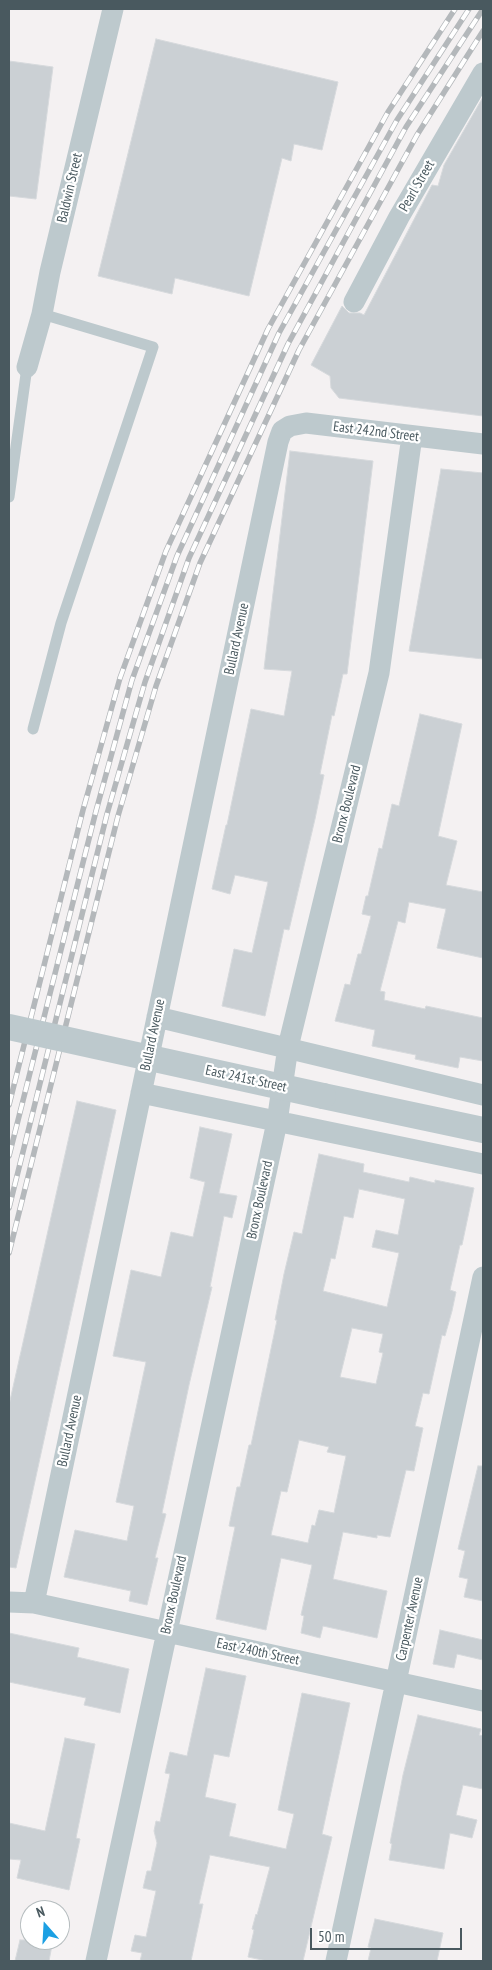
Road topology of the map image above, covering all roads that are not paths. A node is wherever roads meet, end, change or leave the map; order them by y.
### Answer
1 (112, 9) edge
2 (483, 73) edge
3 (354, 302) dead end
4 (42, 314) junction
5 (27, 367) joint
6 (412, 436) junction
7 (278, 442) joint
8 (483, 444) edge
9 (9, 497) edge
10 (33, 729) dead end
11 (157, 1017) junction
12 (9, 1027) edge
13 (288, 1047) junction
14 (141, 1093) junction
15 (483, 1095) edge
16 (278, 1122) junction
17 (483, 1130) edge
18 (483, 1164) edge
19 (483, 1277) edge
20 (9, 1602) edge
21 (34, 1603) junction
22 (166, 1632) junction
23 (396, 1682) junction
24 (483, 1700) edge
25 (96, 1961) edge
26 (336, 1961) edge

1 - 4 street, Baldwin Street
2 - 3 street, Pearl Street
4 - 5 street, Baldwin Street
4 - 10 lane
5 - 9 lane
6 - 7 street, East 242nd Street
6 - 8 street, East 242nd Street
6 - 13 street, Bronx Boulevard
7 - 11 street, Bullard Avenue
11 - 13 street
11 - 14 street, Bullard Avenue
12 - 17 street, East 241st Street, bridge
13 - 15 street
13 - 16 street, Bronx Boulevard
14 - 16 street
14 - 21 street, Bullard Avenue
16 - 18 street
16 - 22 street, Bronx Boulevard
19 - 23 street, Carpenter Avenue
20 - 21 street
21 - 22 street, East 240th Street
22 - 23 street, East 240th Street
22 - 25 street, Bronx Boulevard
23 - 24 street, East 240th Street
23 - 26 street, Carpenter Avenue

